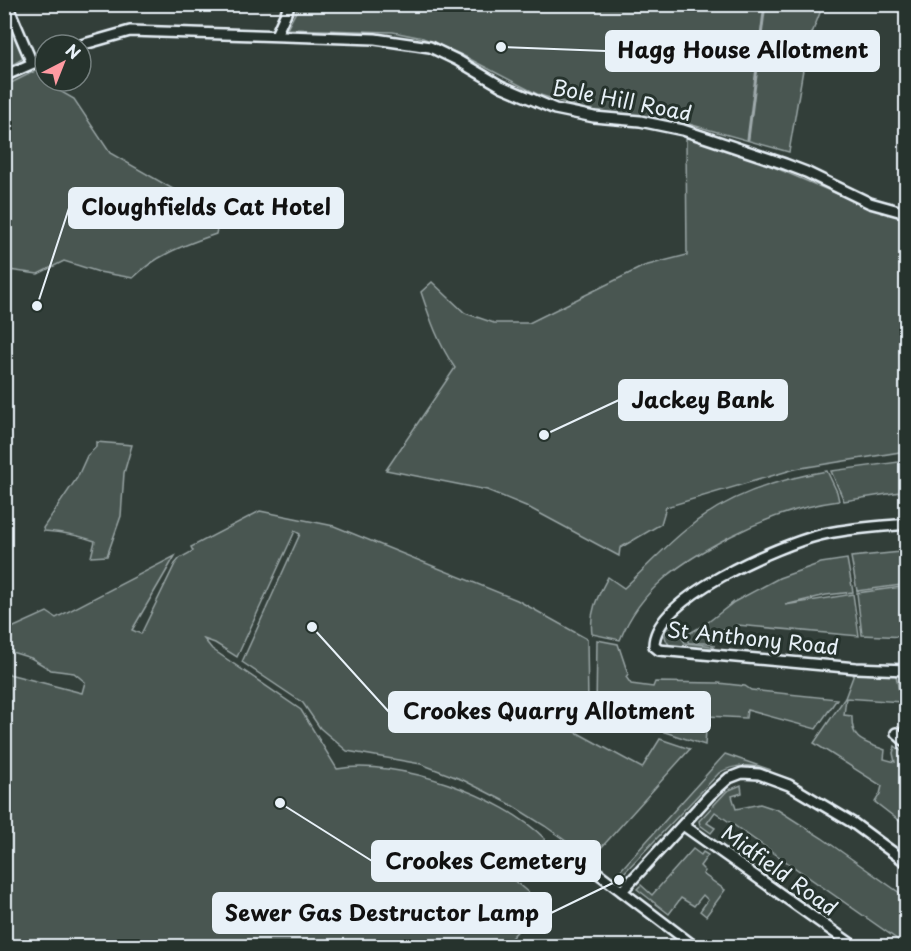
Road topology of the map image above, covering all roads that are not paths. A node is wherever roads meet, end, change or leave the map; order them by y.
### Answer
1 (7, 4) edge
2 (290, 4) edge
3 (276, 35) junction
4 (93, 42) edge
5 (32, 63) joint
6 (4, 76) edge
7 (906, 213) edge
8 (906, 524) edge
9 (906, 670) edge
10 (897, 733) dead end
11 (906, 742) edge
12 (683, 825) junction
13 (906, 862) edge
14 (586, 864) dead end
15 (622, 891) junction
16 (694, 946) edge
17 (854, 946) edge

1 - 5 street
2 - 3 street
3 - 4 street, Bole Hill Road
3 - 7 street, Bole Hill Road
5 - 6 street
8 - 9 street, St Anthony Road
10 - 11 street
12 - 13 street
12 - 15 street
12 - 17 street, Midfield Road
14 - 15 street
15 - 16 street

